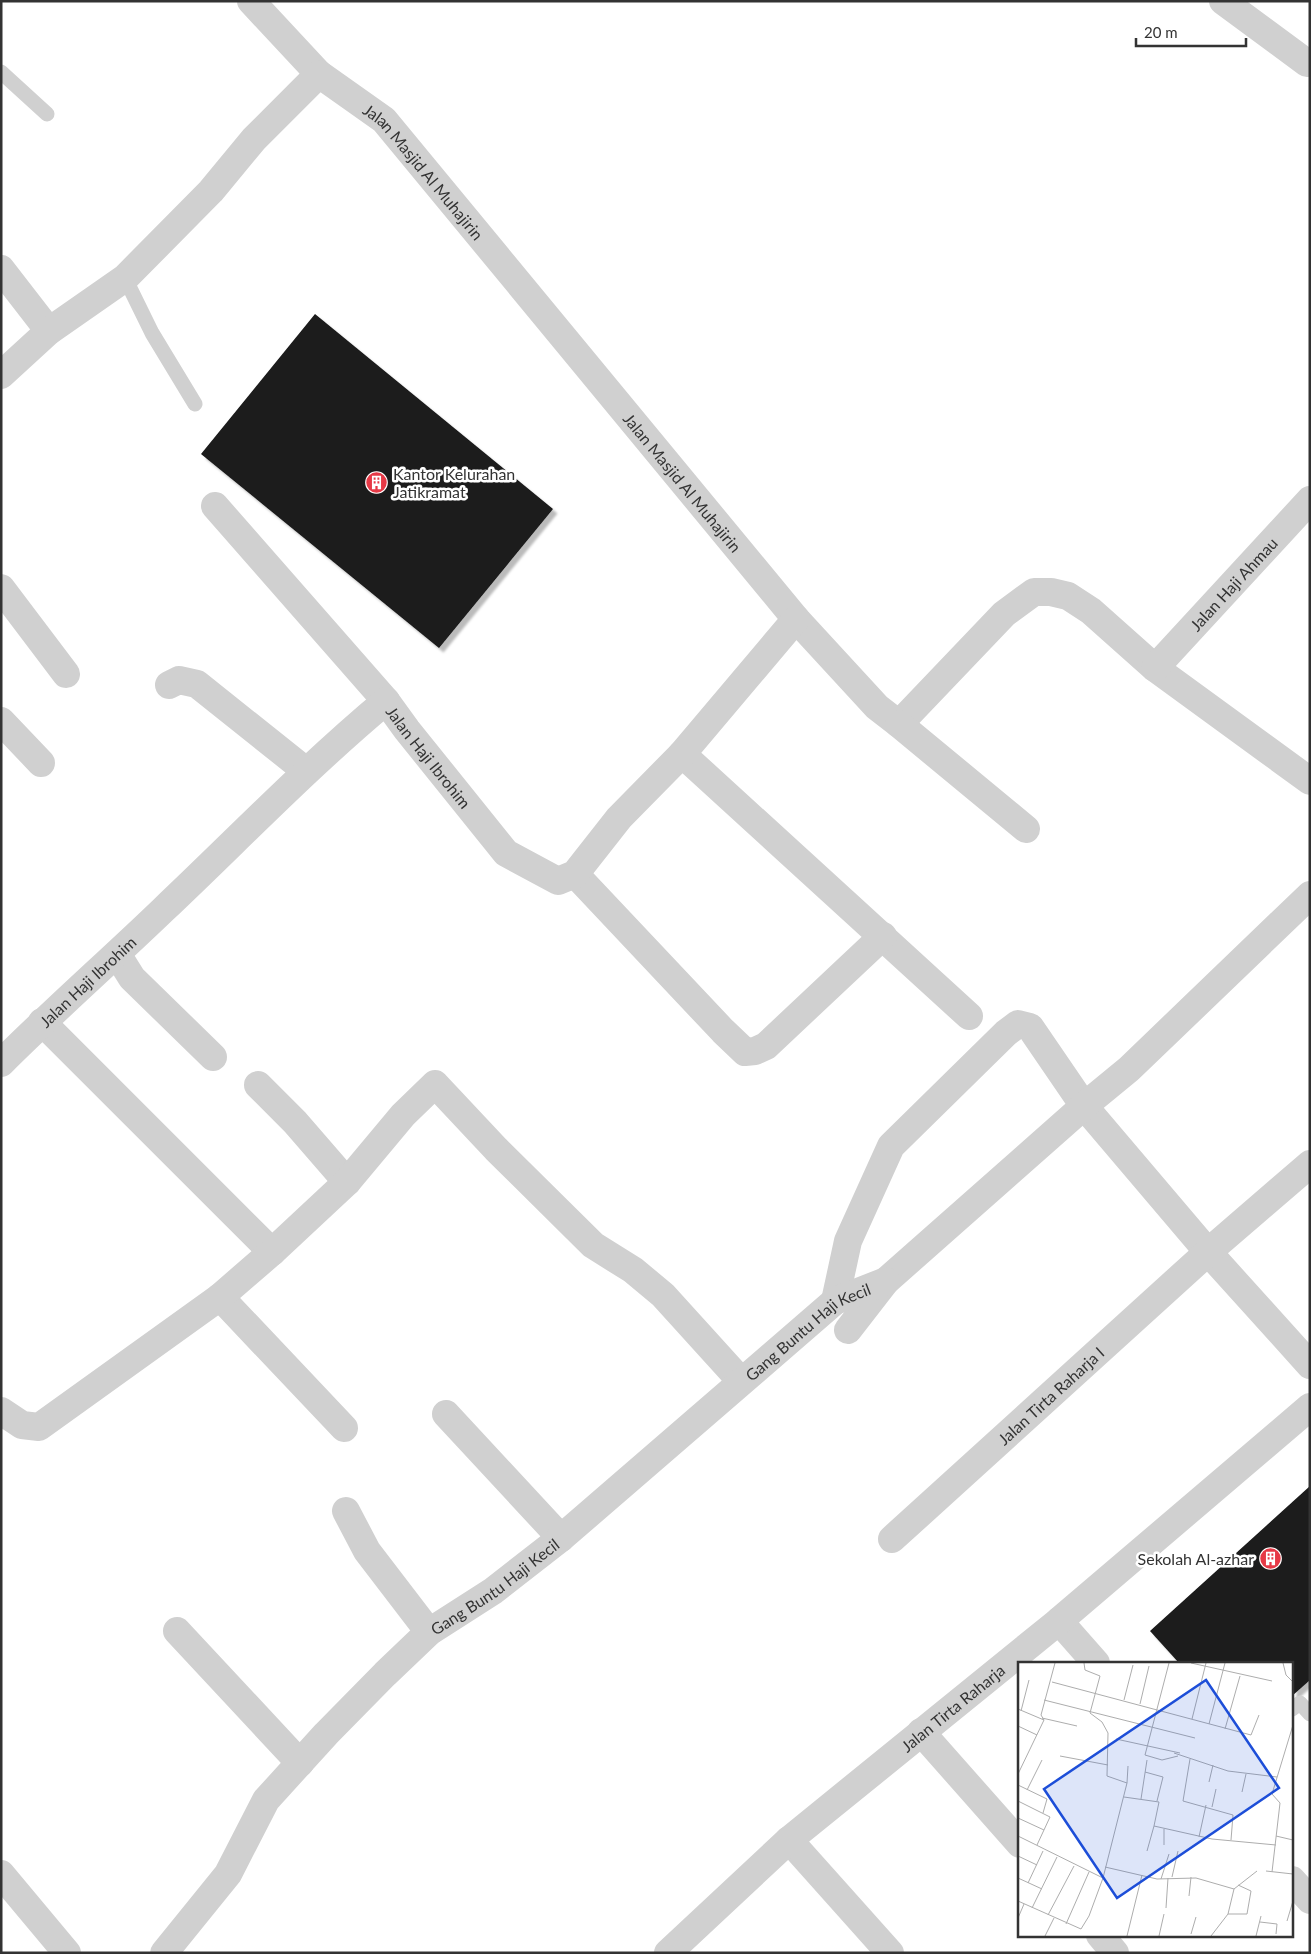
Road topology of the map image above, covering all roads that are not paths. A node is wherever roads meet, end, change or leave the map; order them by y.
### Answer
1 (251, 1) edge
2 (1223, 1) edge
3 (1307, 63) dead end
4 (1, 72) edge
5 (319, 74) junction
6 (47, 114) dead end
7 (1, 269) edge
8 (126, 278) junction
9 (49, 331) junction
10 (1, 375) edge
11 (195, 404) dead end
12 (1310, 500) edge
13 (215, 506) dead end
14 (1, 588) edge
15 (796, 619) junction
16 (1155, 668) junction
17 (66, 674) dead end
18 (169, 685) dead end
19 (386, 701) junction
20 (1, 722) edge
21 (899, 724) junction
22 (682, 754) junction
23 (41, 764) dead end
24 (306, 771) junction
25 (1310, 781) edge
26 (1026, 829) dead end
27 (574, 874) junction
28 (1310, 895) edge
29 (883, 936) junction
30 (117, 954) junction
31 (968, 1016) dead end
32 (42, 1022) junction
33 (213, 1057) dead end
34 (1, 1063) edge
35 (258, 1084) dead end
36 (1084, 1106) junction
37 (1310, 1164) edge
38 (346, 1182) junction
39 (272, 1252) junction
40 (1208, 1252) junction
41 (886, 1281) junction
42 (220, 1297) junction
43 (836, 1301) junction
44 (848, 1330) dead end
45 (1310, 1365) edge
46 (741, 1381) junction
47 (1310, 1407) edge
48 (1, 1411) edge
49 (446, 1414) dead end
50 (344, 1428) dead end
51 (346, 1511) dead end
52 (561, 1538) junction
53 (892, 1539) dead end
54 (1059, 1622) junction
55 (177, 1631) dead end
56 (428, 1632) junction
57 (1095, 1662) edge
58 (1294, 1708) edge
59 (1310, 1714) edge
60 (921, 1732) junction
61 (300, 1763) junction
62 (789, 1840) junction
63 (1018, 1842) edge
64 (1, 1874) edge
65 (1294, 1882) edge
66 (1310, 1900) edge
67 (1101, 1936) edge
68 (67, 1953) edge
69 (164, 1953) edge
70 (668, 1953) edge
71 (890, 1953) edge
72 (1115, 1953) edge

1 - 5 street, Jalan Masjid Al Muhajirin
2 - 3 street
4 - 6 lane
5 - 8 street
5 - 15 street, Jalan Masjid Al Muhajirin
7 - 9 street
8 - 9 street
8 - 11 lane
9 - 10 street
12 - 16 street, Jalan Haji Ahmau
13 - 19 street
14 - 17 street
15 - 21 street, Jalan Masjid Al Muhajirin
15 - 22 street
16 - 21 street
16 - 25 street
18 - 24 street
19 - 24 street, Jalan Haji Ibrohim
19 - 27 street, Jalan Haji Ibrohim
20 - 23 street
21 - 26 street, Jalan Masjid Al Muhajirin
22 - 27 street
22 - 29 street
24 - 30 street, Jalan Haji Ibrohim
27 - 29 street
28 - 36 street
29 - 31 street
30 - 32 street, Jalan Haji Ibrohim
30 - 33 street
32 - 34 street, Jalan Haji Ibrohim
32 - 39 street
35 - 38 street
36 - 40 street
36 - 41 street
36 - 43 street
37 - 40 street, Jalan Tirta Raharja I
38 - 39 street
38 - 46 street
39 - 42 street
40 - 45 street
40 - 53 street, Jalan Tirta Raharja I
41 - 43 street, Gang Buntu Haji Kecil
41 - 44 street
42 - 48 street
42 - 50 street
43 - 46 street, Gang Buntu Haji Kecil
46 - 52 street, Gang Buntu Haji Kecil
47 - 54 street, Jalan Tirta Raharja
49 - 52 street
51 - 56 street
52 - 56 street, Gang Buntu Haji Kecil
54 - 57 street
54 - 60 street, Jalan Tirta Raharja
55 - 61 street
56 - 61 street, Gang Buntu Haji Kecil
58 - 59 lane
60 - 62 street, Jalan Tirta Raharja
60 - 63 street
61 - 69 street, Gang Buntu Haji Kecil
62 - 70 street, Jalan Tirta Raharja
62 - 71 street
64 - 68 street
65 - 66 street
67 - 72 street

